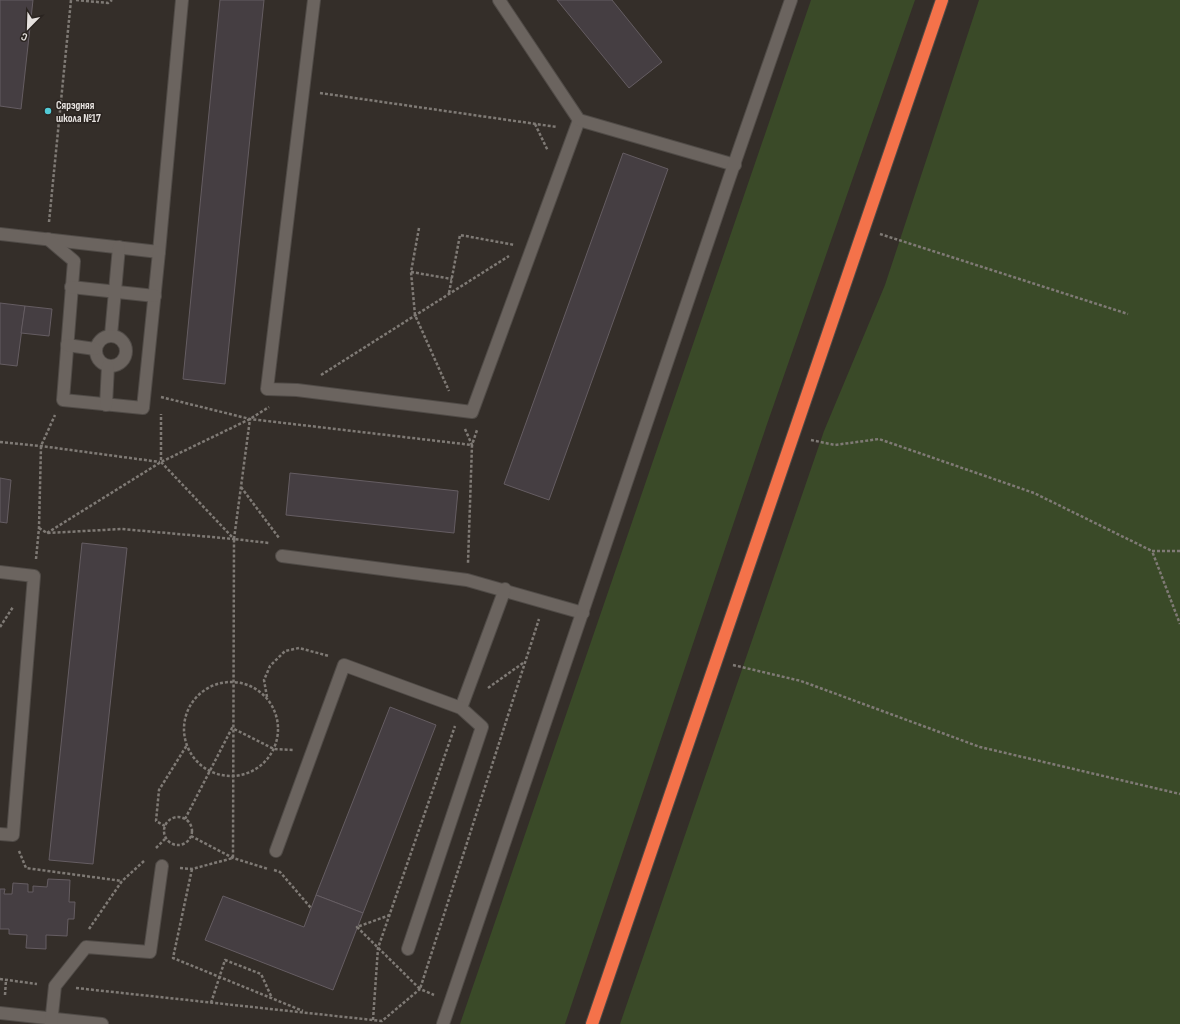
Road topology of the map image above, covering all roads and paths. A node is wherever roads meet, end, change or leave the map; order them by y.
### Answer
1 (71, 0) edge
2 (76, 0) edge
3 (112, 0) edge
4 (182, 0) edge
5 (314, 0) edge
6 (499, 0) edge
7 (791, 0) edge
8 (942, 0) edge
9 (303, 91) junction
10 (535, 124) junction
11 (577, 125) junction
12 (735, 165) junction
13 (559, 173) junction
14 (864, 229) junction
15 (0, 234) edge
16 (48, 239) junction
17 (517, 245) dead end
18 (119, 247) junction
19 (159, 252) junction
20 (411, 272) dead end
21 (452, 280) junction
22 (72, 287) junction
23 (115, 292) junction
24 (449, 294) dead end
25 (155, 296) junction
26 (1128, 314) dead end
27 (111, 336) junction
28 (67, 345) junction
29 (95, 349) junction
30 (126, 352) junction
31 (149, 353) junction
32 (108, 366) junction
33 (162, 389) dead end
34 (144, 397) junction
35 (161, 397) junction
36 (62, 400) junction
37 (161, 404) dead end
38 (106, 405) junction
39 (161, 411) dead end
40 (250, 419) junction
41 (793, 437) junction
42 (0, 442) edge
43 (41, 446) junction
44 (161, 462) junction
45 (241, 487) junction
46 (39, 528) junction
47 (234, 539) junction
48 (283, 551) junction
49 (1152, 551) junction
50 (1180, 551) edge
51 (0, 572) edge
52 (34, 576) junction
53 (467, 580) junction
54 (505, 589) junction
55 (17, 602) dead end
56 (583, 613) junction
57 (1180, 624) edge
58 (0, 627) edge
59 (717, 660) junction
60 (524, 663) dead end
61 (344, 665) junction
62 (235, 682) junction
63 (486, 690) dead end
64 (267, 697) junction
65 (462, 708) junction
66 (232, 728) junction
67 (187, 745) junction
68 (274, 749) junction
69 (313, 750) junction
70 (210, 771) junction
71 (233, 776) junction
72 (1180, 794) edge
73 (185, 819) junction
74 (165, 826) junction
75 (0, 834) edge
76 (13, 835) junction
77 (191, 836) junction
78 (165, 839) junction
79 (276, 851) dead end
80 (151, 853) dead end
81 (147, 858) dead end
82 (233, 858) junction
83 (142, 863) junction
84 (162, 866) junction
85 (192, 869) junction
86 (122, 881) junction
87 (311, 908) dead end
88 (390, 915) junction
89 (357, 927) dead end
90 (86, 947) junction
91 (408, 949) dead end
92 (219, 976) junction
93 (0, 979) edge
94 (55, 986) junction
95 (272, 998) junction
96 (451, 1001) junction
97 (211, 1003) junction
98 (0, 1013) edge
99 (307, 1013) junction
100 (373, 1020) junction
101 (51, 1021) edge
102 (381, 1023) edge
103 (102, 1024) edge
104 (443, 1024) edge
105 (592, 1024) edge

1 - 16 path
2 - 3 path
4 - 19 street
5 - 9 street
6 - 11 street
7 - 12 street
8 - 14 highway
9 - 10 path
9 - 13 street
10 - 11 path
10 - 13 path
11 - 12 street
11 - 13 street
12 - 56 street
14 - 26 path
14 - 41 highway
15 - 16 street
16 - 18 street
16 - 22 street
17 - 21 path
18 - 19 street
18 - 23 street
19 - 25 street
20 - 21 path
21 - 24 path
22 - 23 street
22 - 28 street
23 - 25 street
23 - 27 street
25 - 31 street
27 - 29 street
27 - 30 street
28 - 29 street
28 - 36 street
29 - 32 street
30 - 31 street
30 - 32 street
31 - 34 street
32 - 38 street
33 - 35 path
34 - 35 path
34 - 38 street
35 - 37 path
35 - 40 path
36 - 38 street
36 - 43 path
39 - 44 path
40 - 45 path
40 - 53 path
41 - 49 path
41 - 59 highway
42 - 43 path
43 - 44 path
43 - 46 path
44 - 47 path
45 - 47 path
45 - 48 path
46 - 47 path
46 - 52 path
47 - 48 path
47 - 62 path
48 - 53 street
49 - 50 path
49 - 57 path
51 - 52 street
52 - 76 street
53 - 54 street
54 - 56 street
54 - 65 street
55 - 58 path
56 - 96 street
59 - 72 path
59 - 105 highway
60 - 63 path
61 - 64 path
61 - 65 street
61 - 69 street
62 - 64 path
62 - 66 path
62 - 67 path
64 - 68 path
65 - 88 path
65 - 91 street
66 - 68 path
66 - 70 path
66 - 71 path
67 - 70 path
67 - 74 path
68 - 69 path
68 - 71 path
69 - 79 street
70 - 71 path
70 - 73 path
71 - 82 path
73 - 74 path
73 - 77 path
74 - 78 path
75 - 76 street
76 - 86 path
77 - 78 path
77 - 82 path
78 - 80 path
81 - 83 path
82 - 85 path
82 - 87 path
83 - 84 path
83 - 86 path
84 - 85 path
84 - 90 street
85 - 92 path
86 - 90 path
88 - 89 path
88 - 100 path
90 - 94 street
92 - 95 path
92 - 95 path
92 - 97 path
93 - 94 path
94 - 97 path
94 - 101 street
95 - 99 path
96 - 102 path
96 - 104 street
97 - 99 path
98 - 101 street
99 - 100 path
100 - 102 path
101 - 103 street

